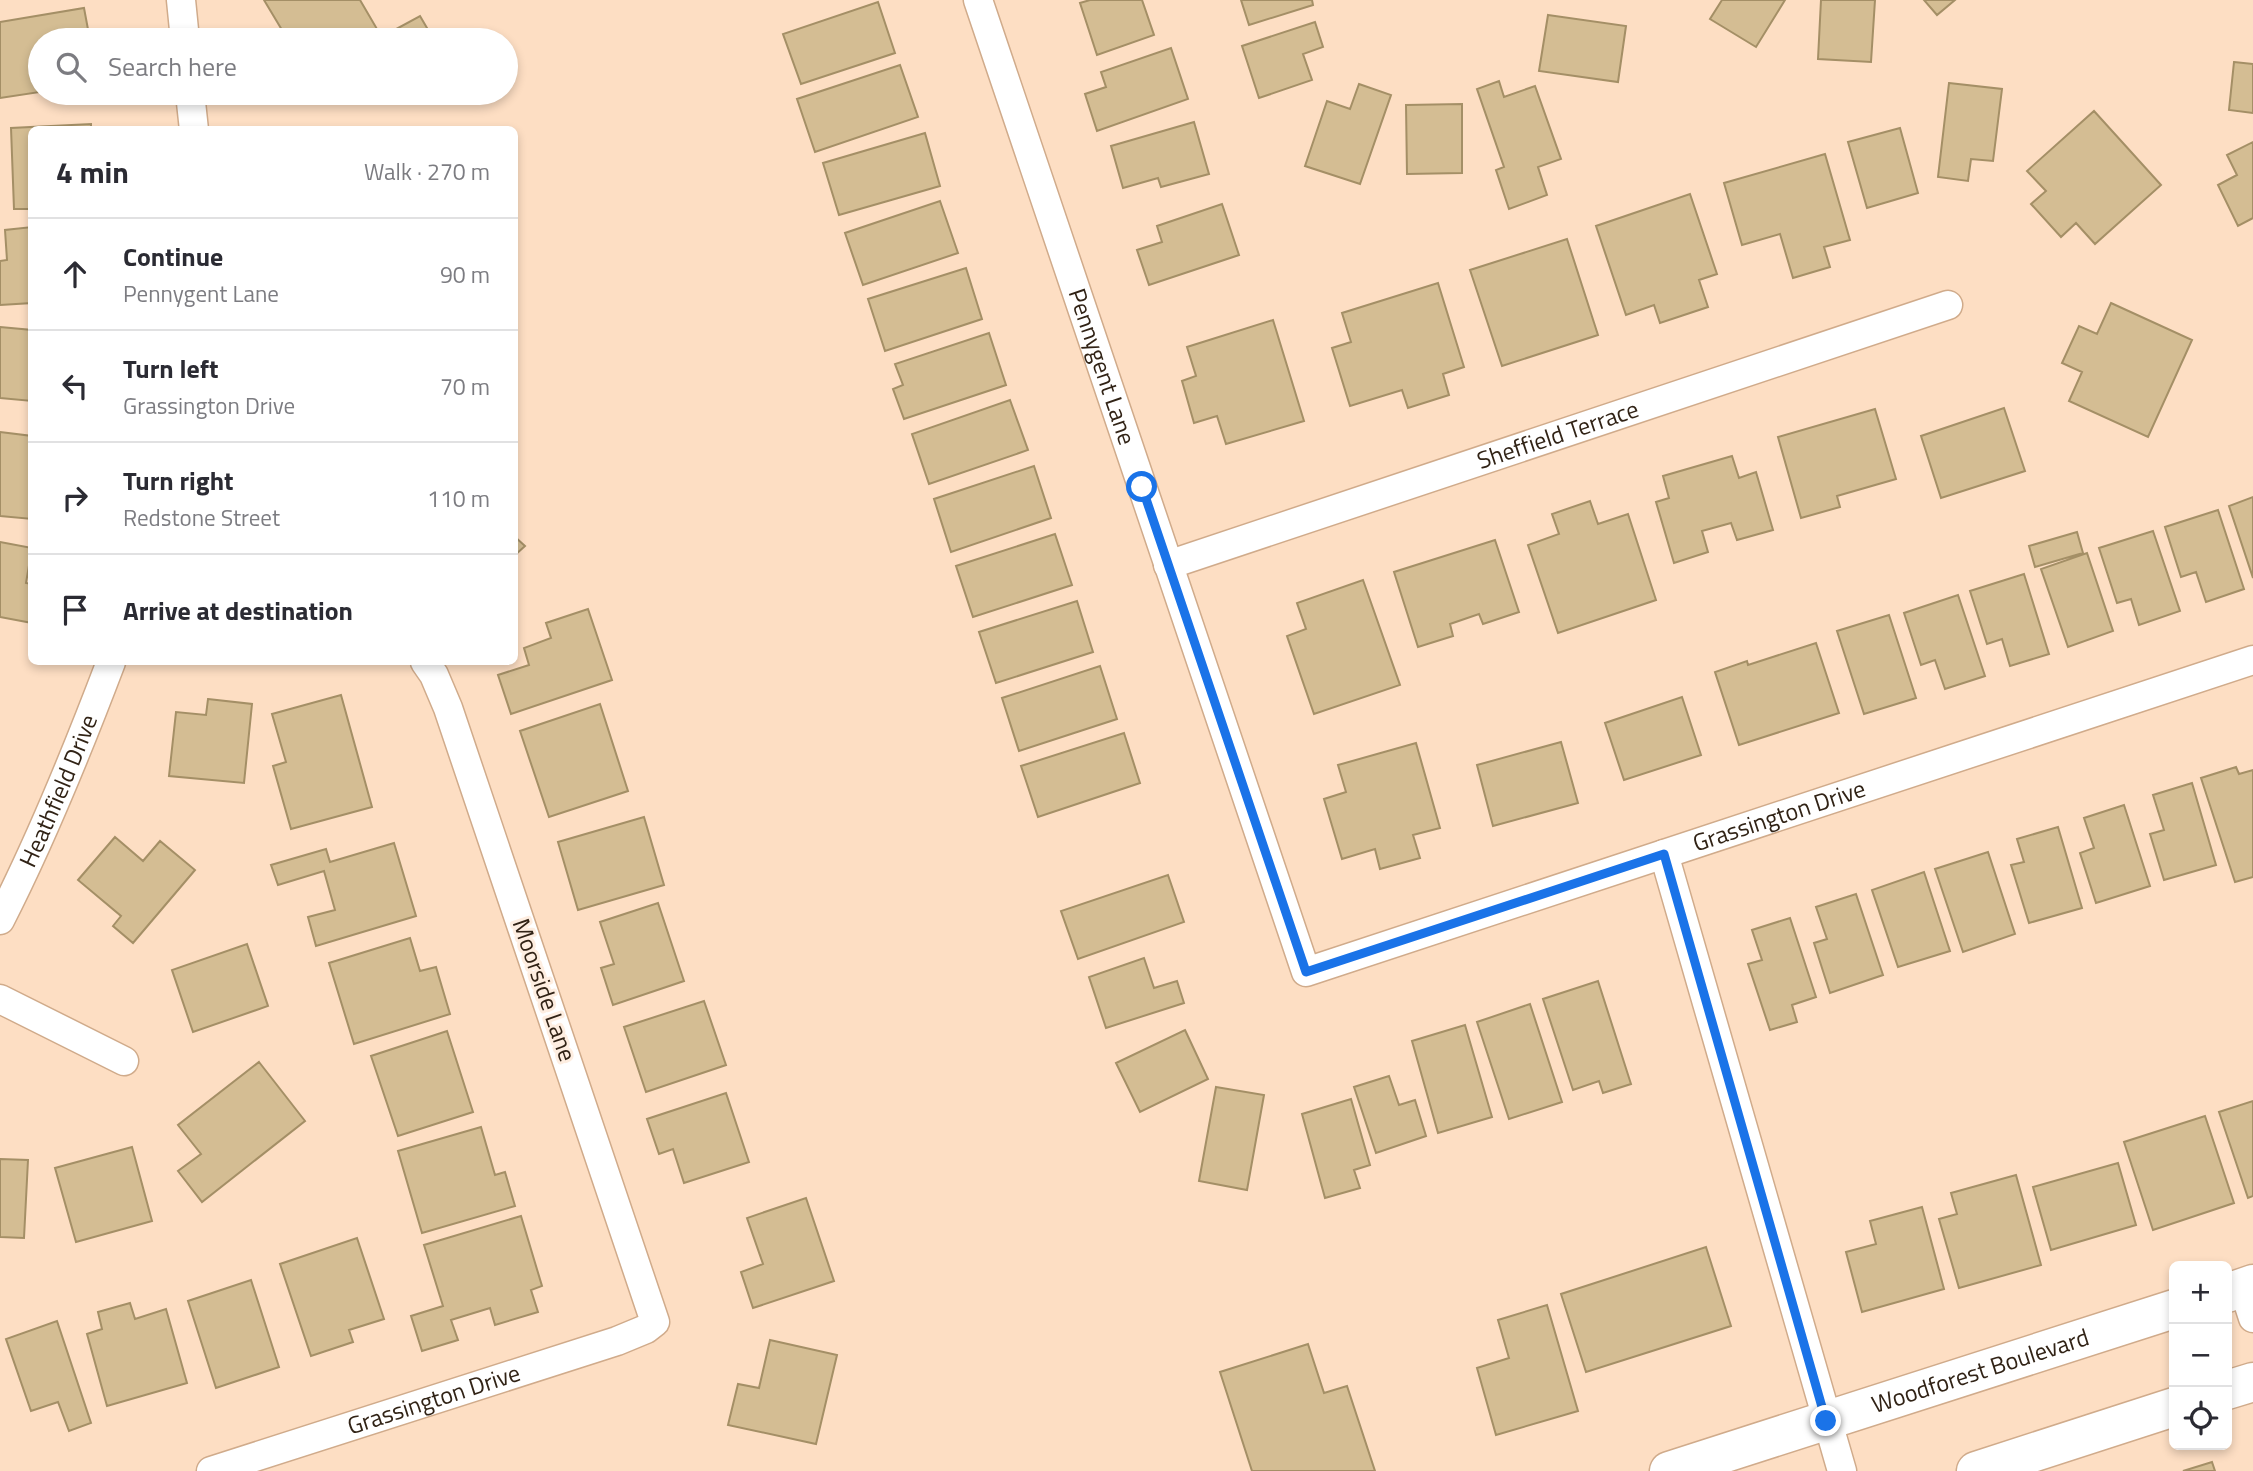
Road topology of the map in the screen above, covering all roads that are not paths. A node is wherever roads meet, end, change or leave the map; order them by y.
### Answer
1 (181, 0) edge
2 (978, 0) edge
3 (184, 28) edge
4 (191, 105) edge
5 (194, 126) edge
6 (1948, 305) dead end
7 (1168, 565) junction
8 (2253, 660) edge
9 (110, 665) edge
10 (427, 665) edge
11 (1664, 854) junction
12 (0, 919) edge
13 (1306, 972) joint
14 (0, 999) edge
15 (124, 1061) dead end
16 (2169, 1312) edge
17 (655, 1322) joint
18 (2253, 1382) edge
19 (2232, 1388) edge
20 (2169, 1409) edge
21 (1826, 1421) junction
22 (211, 1471) edge
23 (1669, 1471) edge
24 (1842, 1471) edge
25 (1976, 1471) edge

1 - 3 street
2 - 7 street, Pennygent Lane
4 - 5 street
6 - 7 street, Sheffield Terrace
7 - 13 street, Pennygent Lane
8 - 11 street, Grassington Drive
9 - 12 street, Heathfield Drive
10 - 17 street, Moorside Lane
11 - 13 street, Grassington Drive
11 - 21 street
14 - 15 street
16 - 21 main road, Woodforest Boulevard
17 - 22 street, Grassington Drive
18 - 19 main road
20 - 25 main road
21 - 23 main road, Woodforest Boulevard
21 - 24 street

